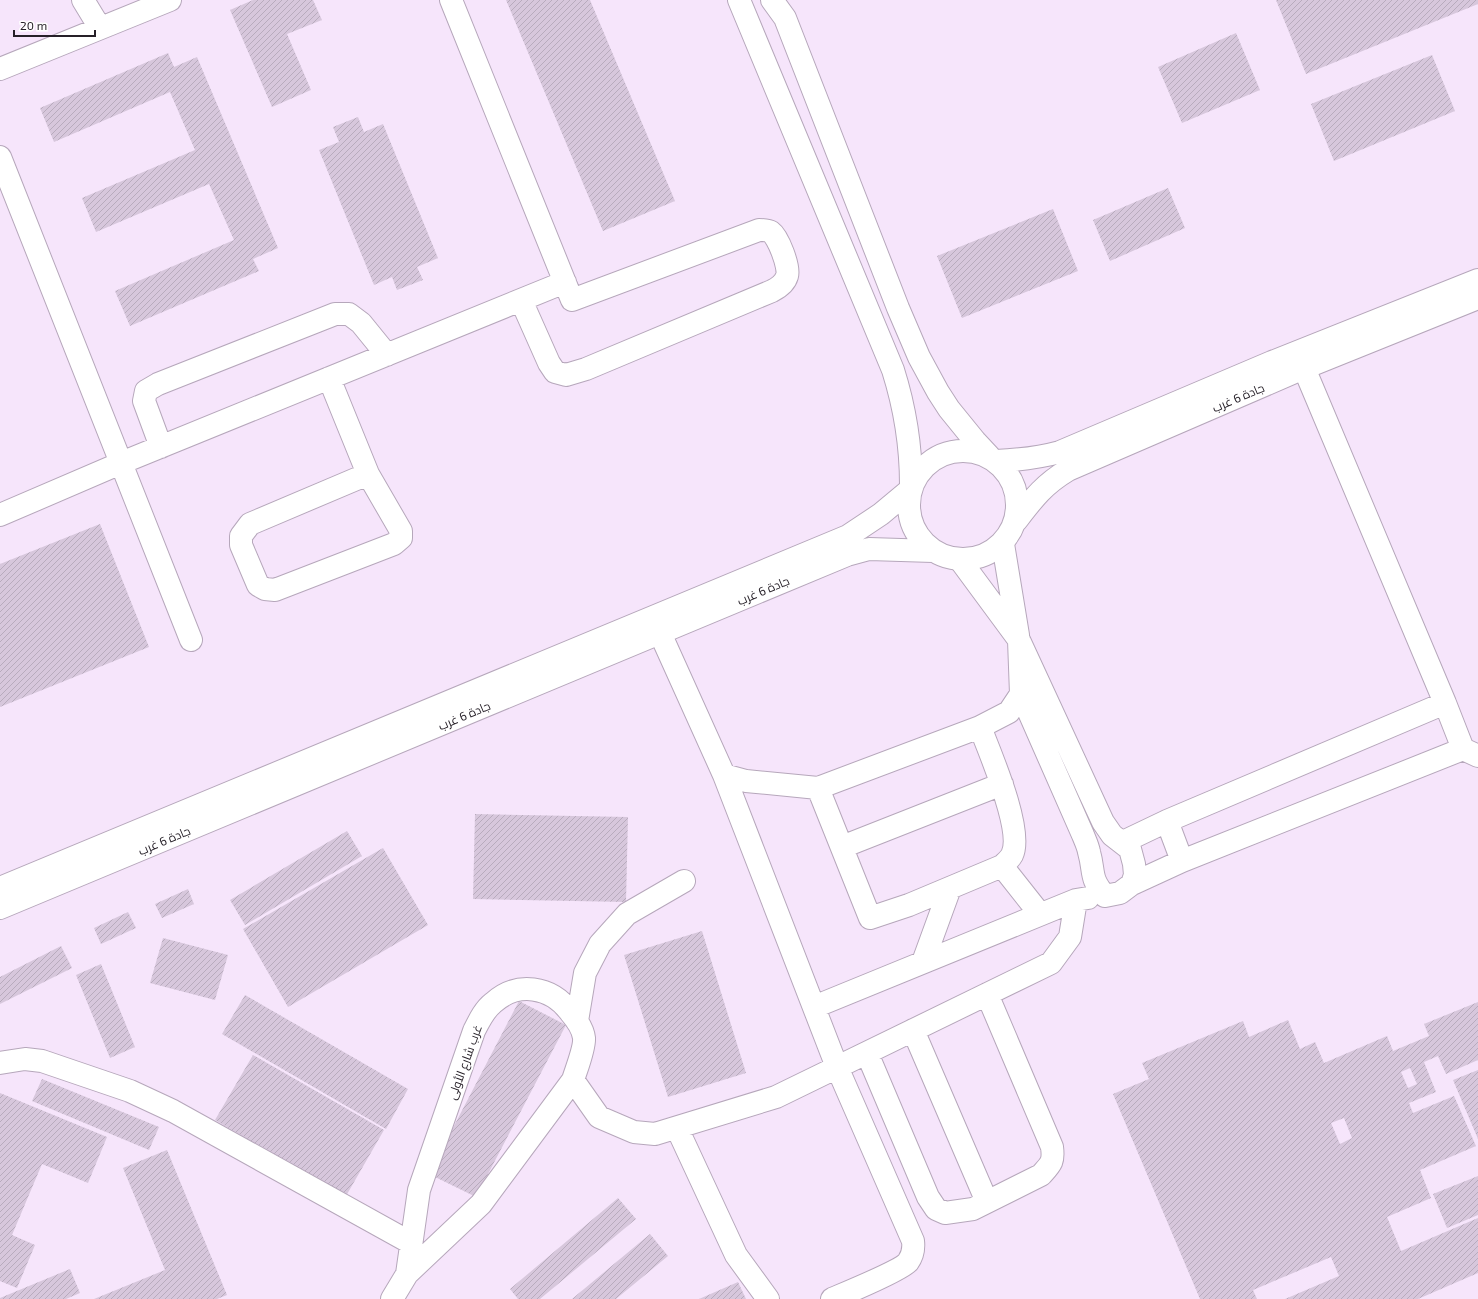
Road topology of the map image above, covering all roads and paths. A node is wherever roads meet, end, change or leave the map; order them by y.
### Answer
1 (83, 0) edge
2 (170, 0) edge
3 (451, 0) edge
4 (739, 0) edge
5 (772, 0) edge
6 (786, 9) edge
7 (100, 28) junction
8 (752, 31) junction
9 (0, 69) edge
10 (0, 157) edge
11 (1478, 280) edge
12 (565, 282) junction
13 (1478, 298) edge
14 (521, 300) junction
15 (898, 308) junction
16 (872, 319) junction
17 (387, 355) junction
18 (1304, 368) junction
19 (928, 374) junction
20 (329, 378) junction
21 (898, 388) junction
22 (161, 447) junction
23 (992, 458) junction
24 (121, 463) junction
25 (368, 474) junction
26 (911, 487) junction
27 (0, 515) edge
28 (1016, 521) junction
29 (1003, 544) junction
30 (933, 551) junction
31 (960, 560) junction
32 (660, 633) junction
33 (191, 640) dead end
34 (1018, 640) junction
35 (1021, 694) junction
36 (1445, 703) junction
37 (980, 727) junction
38 (1471, 752) edge
39 (724, 775) junction
40 (1002, 784) junction
41 (818, 788) junction
42 (1167, 820) junction
43 (1122, 842) junction
44 (842, 847) junction
45 (1182, 861) junction
46 (1002, 866) junction
47 (684, 881) dead end
48 (1132, 884) junction
49 (0, 888) edge
50 (950, 888) junction
51 (1105, 896) junction
52 (1076, 900) junction
53 (0, 908) edge
54 (1040, 914) junction
55 (923, 962) junction
56 (987, 994) junction
57 (814, 1007) junction
58 (577, 1021) junction
59 (913, 1030) junction
60 (866, 1053) junction
61 (0, 1063) edge
62 (837, 1067) junction
63 (573, 1080) junction
64 (677, 1128) junction
65 (987, 1202) junction
66 (411, 1243) junction
67 (407, 1274) junction
68 (392, 1299) edge
69 (768, 1299) edge
70 (832, 1299) edge

1 - 7 main road
2 - 7 main road
3 - 12 main road
4 - 8 main road
5 - 6 main road
6 - 8 main road
6 - 15 main road
7 - 9 main road
8 - 16 main road
10 - 24 main road
11 - 23 main road, جادة 6 غرب
12 - 14 main road
12 - 14 main road
13 - 18 main road, جادة 6 غرب
14 - 17 main road
15 - 16 main road
15 - 19 main road
16 - 21 main road
17 - 20 main road
17 - 22 main road
18 - 28 main road, جادة 6 غرب
18 - 36 main road
19 - 21 main road
19 - 23 main road
20 - 22 main road
20 - 25 main road
21 - 26 main road
22 - 24 main road
23 - 26 main road
23 - 28 main road
24 - 27 main road
24 - 33 main road
25 - 25 main road
26 - 30 main road
26 - 49 main road, جادة 6 غرب
28 - 29 main road
29 - 31 main road
29 - 34 main road
30 - 31 main road
30 - 32 main road, جادة 6 غرب
31 - 34 main road
32 - 39 main road
32 - 53 main road, جادة 6 غرب
34 - 35 main road
34 - 43 main road
35 - 37 main road
35 - 51 main road
36 - 38 main road
36 - 42 main road
37 - 40 main road
37 - 41 main road
38 - 45 main road
39 - 41 main road
39 - 57 main road
40 - 44 main road
40 - 46 main road
41 - 44 main road
42 - 43 main road
42 - 45 main road
43 - 48 main road
44 - 50 main road
45 - 48 main road
46 - 50 main road
46 - 54 main road
47 - 58 main road
48 - 51 main road
50 - 55 main road
51 - 52 main road
52 - 54 main road
52 - 56 main road
54 - 55 main road
55 - 57 main road
56 - 59 main road
56 - 65 main road
57 - 62 main road
58 - 63 main road, غرب شارع الأولى
58 - 66 main road, غرب شارع الأولى
59 - 60 main road
59 - 65 main road
60 - 62 main road
60 - 65 main road
61 - 66 main road
62 - 64 main road
62 - 70 main road
63 - 64 main road
63 - 67 main road, غرب شارع الأولى
64 - 69 main road
66 - 67 main road, غرب شارع الأولى
67 - 68 main road, غرب شارع الأولى

